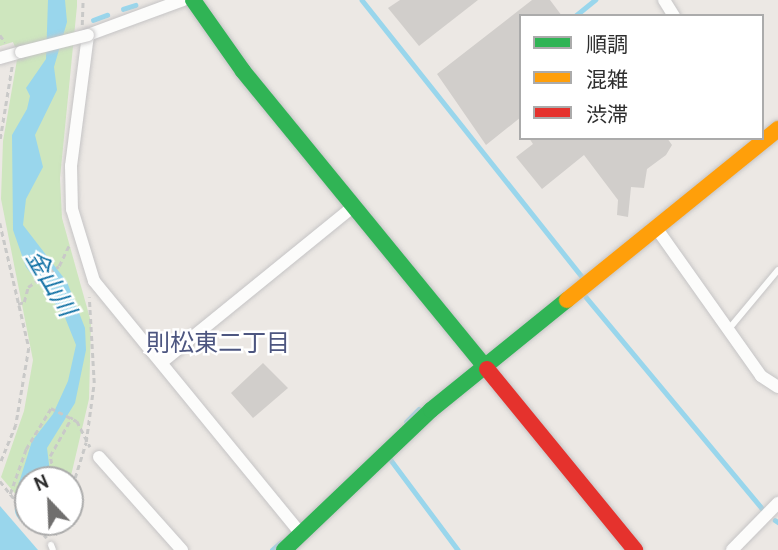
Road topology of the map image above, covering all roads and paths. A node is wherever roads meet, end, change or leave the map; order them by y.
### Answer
1 (183, 0) edge
2 (193, 0) edge
3 (88, 35) junction
4 (17, 53) junction
5 (0, 58) edge
6 (0, 139) edge
7 (754, 143) edge
8 (353, 207) junction
9 (0, 223) edge
10 (657, 229) junction
11 (74, 243) dead end
12 (778, 270) edge
13 (18, 304) junction
14 (727, 331) junction
15 (479, 361) junction
16 (162, 362) junction
17 (778, 387) edge
18 (72, 417) junction
19 (99, 457) dead end
20 (0, 464) edge
21 (52, 466) edge
22 (79, 466) edge
23 (0, 481) edge
24 (10, 494) junction
25 (14, 499) edge
26 (778, 503) edge
27 (301, 534) junction
28 (182, 550) edge
29 (284, 550) edge
30 (635, 550) edge
31 (732, 550) edge

1 - 3 street
2 - 8 street
3 - 4 street, bridge
3 - 16 street
4 - 5 street
4 - 6 path
7 - 10 street
8 - 15 street
8 - 16 street
9 - 13 path
10 - 14 street
10 - 15 street
11 - 13 path
12 - 14 lane
13 - 20 path
14 - 17 street
15 - 27 street
15 - 30 street
16 - 27 street
18 - 21 path
18 - 22 path
18 - 24 path
19 - 28 street
23 - 24 path
24 - 25 path
26 - 31 street
27 - 29 street

